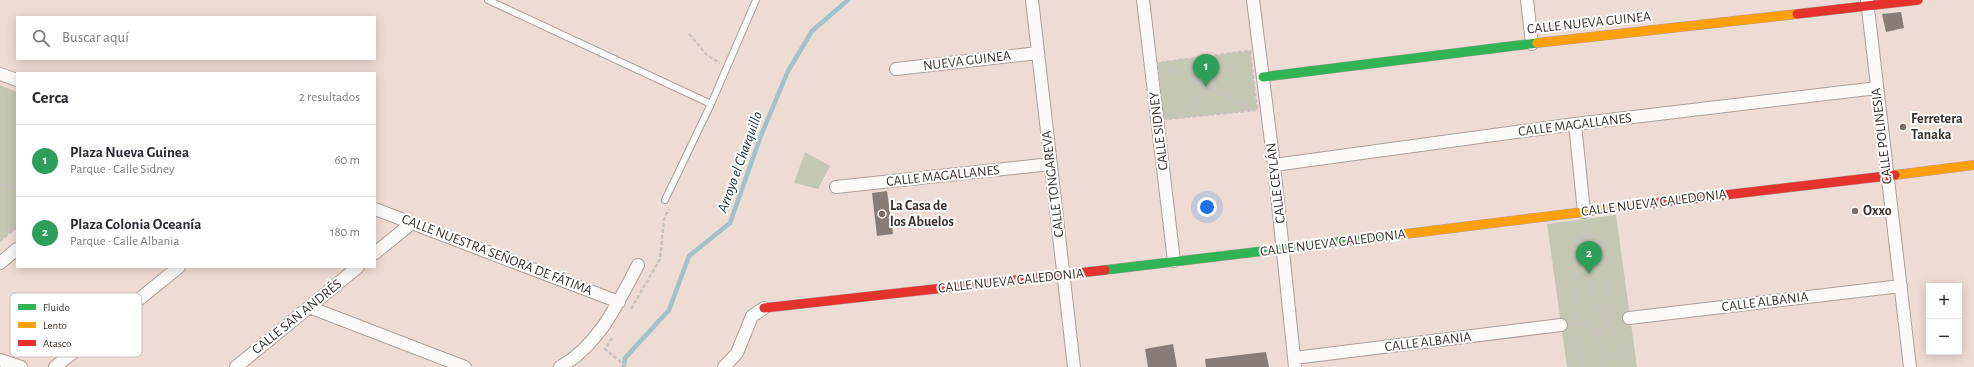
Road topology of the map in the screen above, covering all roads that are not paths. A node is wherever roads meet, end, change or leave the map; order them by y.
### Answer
1 (488, 0) edge
2 (756, 0) edge
3 (1032, 0) edge
4 (1143, 0) edge
5 (1253, 0) edge
6 (1527, 0) edge
7 (1918, 0) edge
8 (1867, 3) edge
9 (1532, 44) junction
10 (1038, 52) junction
11 (896, 69) dead end
12 (0, 74) edge
13 (1263, 77) junction
14 (16, 80) edge
15 (1877, 88) junction
16 (712, 104) junction
17 (1575, 124) junction
18 (1051, 164) junction
19 (1274, 165) junction
20 (1974, 165) edge
21 (1887, 175) junction
22 (836, 187) dead end
23 (665, 200) dead end
24 (376, 209) edge
25 (1584, 212) junction
26 (412, 223) junction
27 (1284, 249) junction
28 (16, 250) edge
29 (376, 252) edge
30 (1174, 261) junction
31 (0, 263) edge
32 (638, 265) dead end
33 (178, 268) edge
34 (357, 268) edge
35 (1064, 275) junction
36 (1901, 286) junction
37 (142, 297) edge
38 (618, 302) junction
39 (309, 307) junction
40 (764, 308) joint
41 (1629, 318) dead end
42 (1567, 325) road end
43 (67, 357) edge
44 (0, 360) edge
45 (1295, 363) edge
46 (21, 367) edge
47 (55, 367) edge
48 (236, 367) edge
49 (465, 367) edge
50 (560, 367) edge
51 (724, 367) edge
52 (1074, 367) edge
53 (1910, 367) edge

1 - 16 lane
2 - 16 lane
3 - 10 street, CALLE TONGAREVA
4 - 30 street, CALLE SIDNEY
5 - 13 street, CALLE CEYLÁN
6 - 9 street
7 - 8 street, CALLE NUEVA GUINEA
8 - 9 street, CALLE NUEVA GUINEA
8 - 15 street, CALLE POLINESIA
9 - 13 street, CALLE NUEVA GUINEA
10 - 11 street, NUEVA GUINEA
10 - 18 street, CALLE TONGAREVA
12 - 14 street
13 - 19 street, CALLE CEYLÁN
15 - 17 street, CALLE MAGALLANES
15 - 21 street, CALLE POLINESIA
16 - 23 lane
17 - 19 street, CALLE MAGALLANES
17 - 25 street
18 - 22 street, CALLE MAGALLANES
18 - 35 street, CALLE TONGAREVA
19 - 27 street, CALLE CEYLÁN
20 - 21 street, CALLE NUEVA CALEDONIA
21 - 25 street, CALLE NUEVA CALEDONIA
21 - 36 street, CALLE POLINESIA
24 - 26 street, CALLE NUESTRA SEÑORA DE FÁTIMA
25 - 27 street, CALLE NUEVA CALEDONIA
26 - 29 street
26 - 38 street, CALLE NUESTRA SEÑORA DE FÁTIMA
27 - 30 street, CALLE NUEVA CALEDONIA
27 - 45 street, CALLE CEYLÁN
28 - 31 street
30 - 35 street, CALLE NUEVA CALEDONIA
32 - 38 street
33 - 37 street
34 - 39 street, CALLE SAN ANDRÉS
35 - 40 street, CALLE NUEVA CALEDONIA
35 - 52 street, CALLE TONGAREVA
36 - 41 street, CALLE ALBANIA
36 - 53 street, CALLE POLINESIA
38 - 50 street
39 - 48 street, CALLE SAN ANDRÉS
39 - 49 street
40 - 51 street, CALLE NUEVA CALEDONIA
42 - 45 street, CALLE ALBANIA
43 - 47 street
44 - 46 street

